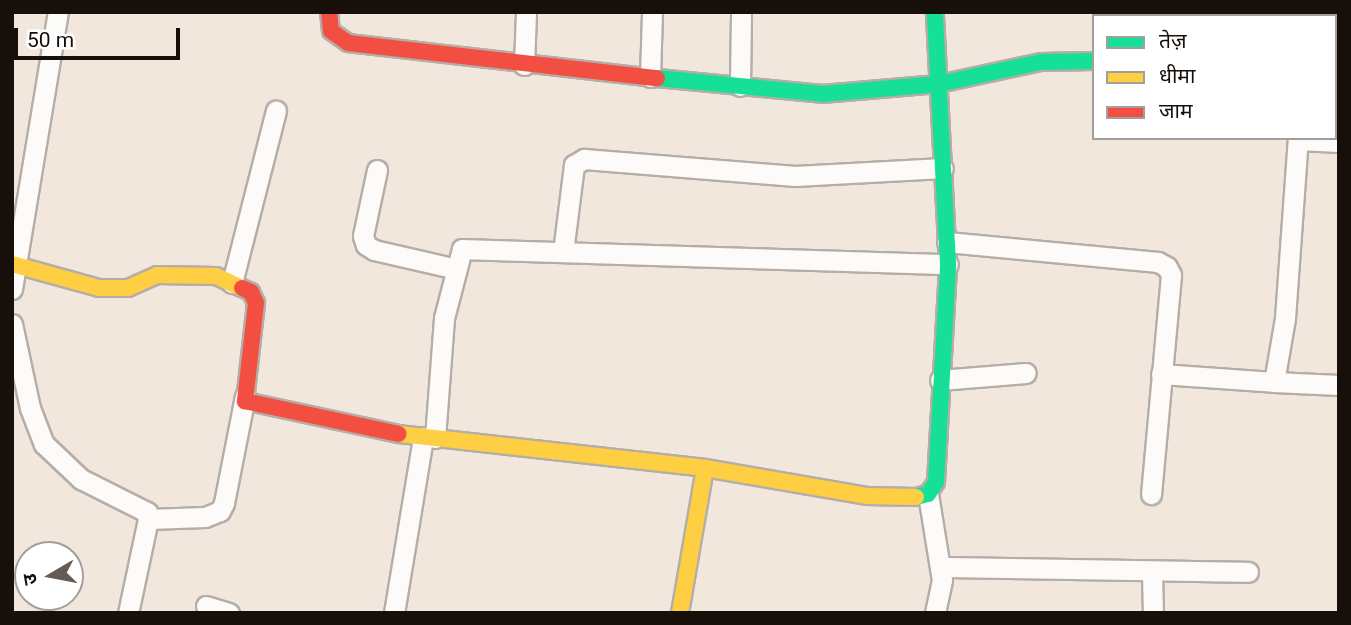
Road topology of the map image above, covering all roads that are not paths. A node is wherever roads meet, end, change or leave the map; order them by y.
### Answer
1 (58, 12) edge
2 (329, 12) edge
3 (526, 12) edge
4 (652, 12) edge
5 (741, 12) edge
6 (935, 12) edge
7 (1092, 61) edge
8 (524, 65) junction
9 (650, 77) junction
10 (939, 84) junction
11 (740, 86) junction
12 (276, 111) dead end
13 (1298, 140) edge
14 (1312, 140) edge
15 (1339, 142) edge
16 (943, 168) junction
17 (377, 170) dead end
18 (947, 242) junction
19 (563, 252) junction
20 (14, 264) edge
21 (948, 264) junction
22 (457, 268) junction
23 (232, 283) junction
24 (12, 289) edge
25 (12, 324) edge
26 (1026, 373) dead end
27 (1161, 374) junction
28 (940, 380) junction
29 (1274, 382) junction
30 (1339, 385) edge
31 (245, 396) junction
32 (429, 437) junction
33 (705, 468) junction
34 (928, 494) junction
35 (1151, 494) dead end
36 (149, 519) junction
37 (941, 567) junction
38 (1248, 572) dead end
39 (1152, 573) junction
40 (206, 606) dead end
41 (128, 613) edge
42 (229, 613) edge
43 (394, 613) edge
44 (680, 613) edge
45 (935, 613) edge
46 (1153, 613) edge

1 - 20 street
2 - 8 street
3 - 8 street
4 - 9 street
5 - 11 street
6 - 10 street
7 - 10 street
8 - 9 street
9 - 11 street
10 - 11 street
10 - 16 street
12 - 23 street
13 - 29 street
14 - 15 street
16 - 18 street
16 - 19 street
17 - 22 street
18 - 21 street
18 - 27 street
19 - 21 street
19 - 22 street
20 - 23 street
20 - 24 street
21 - 28 street
22 - 32 street
23 - 31 street
25 - 36 street
26 - 28 street
27 - 29 street
27 - 35 street
28 - 34 street
29 - 30 street
31 - 32 street
31 - 36 street
32 - 33 street
32 - 43 street
33 - 34 street
33 - 44 street
34 - 37 street
36 - 41 street
37 - 39 street
37 - 45 street
38 - 39 street
39 - 46 street
40 - 42 street

